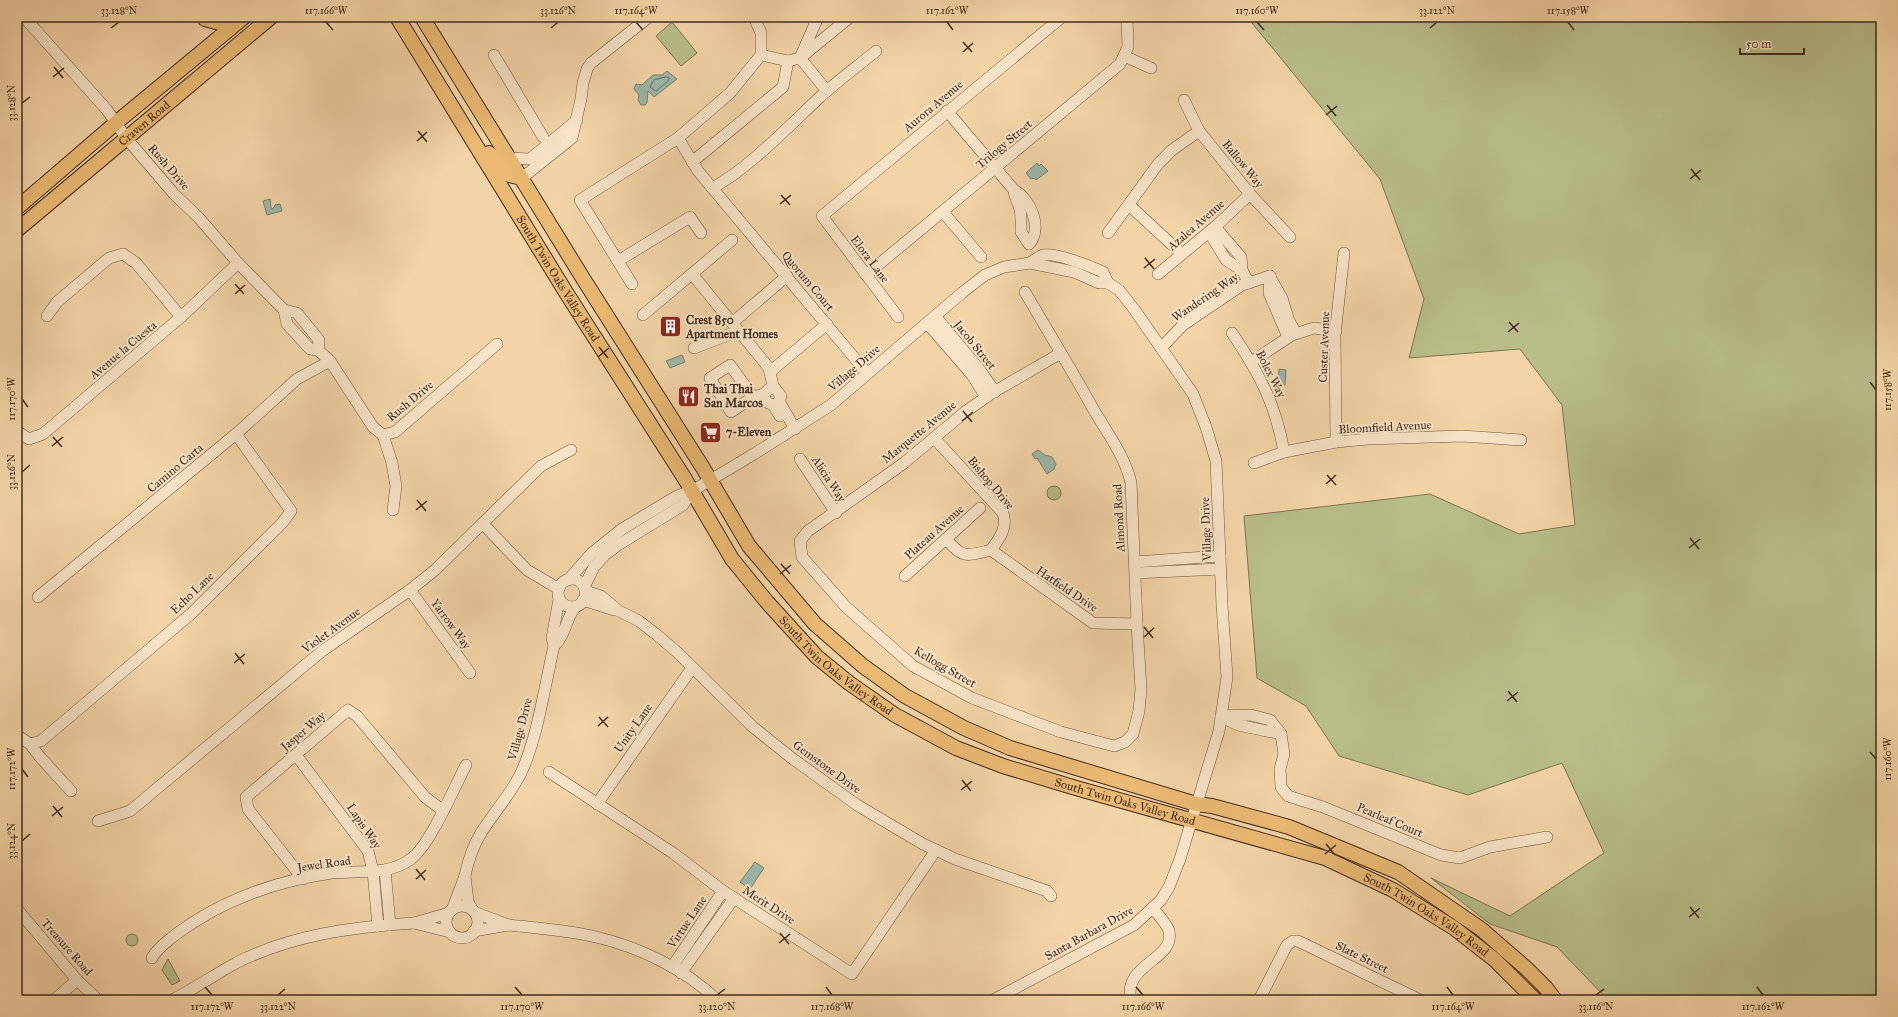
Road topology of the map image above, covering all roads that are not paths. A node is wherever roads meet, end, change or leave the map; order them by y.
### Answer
1 (24, 17) edge
2 (229, 17) edge
3 (244, 17) edge
4 (271, 17) edge
5 (397, 17) edge
6 (422, 17) edge
7 (649, 17) edge
8 (754, 17) edge
9 (818, 17) edge
10 (850, 17) edge
11 (1062, 17) edge
12 (1127, 17) edge
13 (205, 19) dead end
14 (876, 51) dead end
15 (494, 55) dead end
16 (761, 55) junction
17 (1124, 56) junction
18 (800, 58) junction
19 (788, 61) junction
20 (1151, 68) dead end
21 (827, 91) junction
22 (1184, 100) dead end
23 (948, 111) junction
24 (577, 120) junction
25 (117, 122) junction
26 (1199, 131) junction
27 (471, 137) junction
28 (543, 137) dead end
29 (678, 138) junction
30 (127, 139) junction
31 (509, 158) junction
32 (692, 162) junction
33 (996, 168) junction
34 (522, 178) junction
35 (712, 188) junction
36 (1014, 190) junction
37 (1250, 194) junction
38 (1129, 204) junction
39 (17, 208) edge
40 (943, 212) junction
41 (822, 216) joint
42 (1033, 216) junction
43 (1022, 219) junction
44 (17, 230) edge
45 (1212, 230) junction
46 (701, 233) dead end
47 (1108, 233) dead end
48 (1290, 237) dead end
49 (732, 240) dead end
50 (1029, 244) junction
51 (1231, 244) junction
52 (1222, 251) junction
53 (1344, 253) dead end
54 (1182, 254) junction
55 (981, 258) dead end
56 (618, 261) junction
57 (238, 263) junction
58 (1030, 264) junction
59 (1242, 270) junction
60 (692, 274) junction
61 (1158, 274) dead end
62 (866, 275) junction
63 (787, 276) junction
64 (1249, 283) junction
65 (632, 284) dead end
66 (1025, 292) dead end
67 (284, 310) junction
68 (643, 315) dead end
69 (47, 316) dead end
70 (181, 317) junction
71 (898, 317) dead end
72 (931, 320) junction
73 (827, 324) junction
74 (735, 327) junction
75 (312, 330) junction
76 (1336, 331) junction
77 (1232, 334) dead end
78 (1292, 336) junction
79 (301, 339) junction
80 (497, 344) dead end
81 (694, 348) dead end
82 (1161, 348) junction
83 (318, 350) junction
84 (1061, 352) junction
85 (330, 361) junction
86 (1251, 362) junction
87 (770, 372) junction
88 (867, 373) junction
89 (773, 386) junction
90 (764, 394) junction
91 (990, 394) junction
92 (752, 397) dead end
93 (17, 431) edge
94 (792, 431) junction
95 (236, 434) junction
96 (383, 435) junction
97 (934, 438) junction
98 (1521, 440) dead end
99 (1336, 442) junction
100 (571, 450) dead end
101 (1284, 452) junction
102 (800, 459) dead end
103 (1254, 464) dead end
104 (710, 480) junction
105 (692, 491) junction
106 (980, 508) dead end
107 (393, 510) dead end
108 (836, 513) junction
109 (483, 524) junction
110 (946, 539) junction
111 (800, 541) joint
112 (991, 550) junction
113 (1220, 556) junction
114 (1135, 562) junction
115 (1220, 569) junction
116 (1136, 573) junction
117 (905, 576) dead end
118 (568, 580) junction
119 (410, 590) junction
120 (559, 594) junction
121 (582, 596) junction
122 (38, 598) dead end
123 (1136, 624) junction
124 (554, 646) junction
125 (692, 668) junction
126 (470, 673) dead end
127 (1221, 716) junction
128 (17, 735) edge
129 (1125, 742) joint
130 (30, 744) junction
131 (296, 755) junction
132 (466, 765) dead end
133 (549, 772) dead end
134 (71, 791) dead end
135 (597, 804) junction
136 (1196, 804) junction
137 (442, 810) junction
138 (98, 821) dead end
139 (1191, 822) junction
140 (1547, 837) dead end
141 (936, 850) junction
142 (385, 870) junction
143 (373, 871) junction
144 (465, 876) junction
145 (303, 879) junction
146 (386, 890) junction
147 (375, 891) junction
148 (724, 891) junction
149 (1052, 896) dead end
150 (734, 898) junction
151 (1153, 908) junction
152 (450, 911) junction
153 (473, 911) junction
154 (710, 911) junction
155 (18, 913) edge
156 (719, 918) junction
157 (414, 924) junction
158 (384, 925) junction
159 (508, 925) junction
160 (474, 931) junction
161 (450, 932) junction
162 (152, 958) dead end
163 (677, 970) junction
164 (77, 980) junction
165 (54, 1000) edge
166 (98, 1000) edge
167 (172, 1000) edge
168 (717, 1000) edge
169 (993, 1000) edge
170 (1131, 1000) edge
171 (1259, 1000) edge
172 (1420, 1000) edge
173 (1534, 1000) edge
174 (1555, 1000) edge

1 - 25 street, Rush Drive
2 - 13 main road
3 - 25 main road, Craven Road
4 - 30 main road, Craven Road
5 - 27 main road, South Twin Oaks Valley Road
6 - 31 main road, South Twin Oaks Valley Road
7 - 24 street
8 - 16 street
9 - 18 street
10 - 18 street
11 - 23 street, Aurora Avenue
12 - 17 street, Trilogy Street
14 - 21 street
15 - 28 street
16 - 19 street
16 - 29 street
17 - 20 street
17 - 33 street, Trilogy Street
18 - 19 street
18 - 21 street
19 - 32 street
21 - 35 street
22 - 26 street, Ballow Way
23 - 33 street
23 - 41 street, Aurora Avenue
24 - 31 street
24 - 34 street
25 - 30 street, Rush Drive
25 - 39 main road, Craven Road
26 - 37 street, Ballow Way
26 - 38 street
27 - 34 main road
27 - 105 main road, South Twin Oaks Valley Road
29 - 32 street, Quorum Court
29 - 56 street
30 - 44 main road, Craven Road
30 - 57 street, Rush Drive
31 - 34 main road, South Twin Oaks Valley Road
32 - 35 street, Quorum Court
33 - 36 street
33 - 40 street, Trilogy Street
34 - 104 main road, South Twin Oaks Valley Road
35 - 63 street, Quorum Court
36 - 42 street
36 - 43 street
37 - 45 street, Azalea Avenue
37 - 48 street, Ballow Way
38 - 47 street
38 - 54 street
40 - 55 street
40 - 62 street, Trilogy Street
41 - 62 street, Elora Lane
42 - 43 street
42 - 50 street
43 - 50 street
45 - 51 street
45 - 52 street
45 - 54 street, Azalea Avenue
46 - 56 street
49 - 60 street
50 - 58 street
51 - 52 street
51 - 59 street
52 - 59 street
53 - 76 street, Custer Avenue
54 - 61 street, Azalea Avenue
56 - 65 street
57 - 67 street, Rush Drive
57 - 70 street, Avenue la Cuesta
58 - 72 street, Village Drive
58 - 82 street, Village Drive
59 - 64 street
60 - 68 street
60 - 74 street
62 - 71 street, Elora Lane
63 - 73 street, Quorum Court
63 - 74 street
64 - 78 street, Wandering Way
64 - 82 street, Wandering Way
66 - 84 street, Almond Road
67 - 75 street, Rush Drive
67 - 79 street, Rush Drive
69 - 70 street
70 - 93 street, Avenue la Cuesta
72 - 88 street, Village Drive
72 - 91 street, Jacob Street
73 - 87 street
73 - 88 street, Quorum Court
74 - 81 street
74 - 87 street
75 - 79 street
75 - 83 street, Rush Drive
76 - 78 street
76 - 99 street, Custer Avenue
77 - 86 street, Bolex Way
78 - 86 street
79 - 83 street, Rush Drive
80 - 96 street, Rush Drive
82 - 113 street, Village Drive
83 - 85 street, Rush Drive
84 - 91 street, Marquette Avenue
84 - 114 street, Almond Road
85 - 95 street, Camino Carta
85 - 96 street, Rush Drive
86 - 101 street, Bolex Way
87 - 89 street
88 - 94 street, Village Drive
89 - 90 street
89 - 94 street
90 - 92 street
90 - 94 street
91 - 97 street, Marquette Avenue
94 - 104 street, Village Drive
95 - 122 street, Camino Carta
95 - 130 street, Echo Lane
96 - 107 street
97 - 108 street, Marquette Avenue
97 - 112 street, Bishop Drive
98 - 99 street, Bloomfield Avenue
99 - 101 street, Bloomfield Avenue
100 - 109 street, Violet Avenue
101 - 103 street, Bloomfield Avenue
102 - 108 street, Alicia Way
104 - 105 street, Village Drive
104 - 136 main road, South Twin Oaks Valley Road
105 - 118 street, Village Drive
105 - 121 street, Village Drive
105 - 139 main road, South Twin Oaks Valley Road
106 - 110 street, Plateau Avenue
108 - 111 street, Marquette Avenue
109 - 119 street, Violet Avenue
109 - 120 street
110 - 112 street
110 - 117 street, Plateau Avenue
111 - 129 street, Kellogg Street
112 - 123 street, Hatfield Drive
113 - 114 street
113 - 115 street, Village Drive
114 - 116 street, Almond Road
115 - 116 street
115 - 127 street, Village Drive
116 - 123 street, Almond Road
118 - 120 street, Village Drive
118 - 121 street
119 - 126 street, Yarrow Way
119 - 138 street, Violet Avenue
120 - 121 street
120 - 124 street, Village Drive
121 - 124 street, Village Drive
121 - 125 street, Gemstone Drive
123 - 129 street, Almond Road
124 - 144 street, Village Drive
125 - 135 street, Unity Lane
125 - 141 street, Gemstone Drive
127 - 136 street, Village Drive
127 - 140 street, Pearleaf Court
128 - 130 street
130 - 134 street
131 - 137 street, Jasper Way
131 - 143 street, Lapis Way
131 - 145 street, Jasper Way
132 - 137 street, Jewel Road
133 - 135 street, Merit Drive
135 - 148 street, Merit Drive
136 - 139 street, Village Drive
136 - 174 main road, South Twin Oaks Valley Road
137 - 142 street, Jewel Road
139 - 151 street, Santa Barbara Drive
139 - 173 main road, South Twin Oaks Valley Road
141 - 149 street, Gemstone Drive
141 - 150 street, Merit Drive
142 - 143 street, Jewel Road
142 - 146 street
143 - 145 street, Jewel Road
143 - 147 street, Lapis Way
144 - 152 street, Village Drive
144 - 153 street, Village Drive
145 - 162 street, Jewel Road
146 - 147 street
146 - 158 street
147 - 158 street, Lapis Way
148 - 150 street, Merit Drive
148 - 154 street, Virtue Lane
150 - 156 street, Virtue Lane
151 - 169 street, Santa Barbara Drive
151 - 170 street
152 - 153 street
152 - 157 street
152 - 161 street
153 - 159 street
153 - 160 street
154 - 156 street
154 - 163 street, Virtue Lane
155 - 164 street, Treasure Road
156 - 163 street, Virtue Lane
157 - 158 street
157 - 161 street
158 - 167 street
159 - 160 street
159 - 163 street
160 - 161 street
163 - 168 street
164 - 165 street
164 - 166 street, Treasure Road
171 - 172 street, Slate Street

